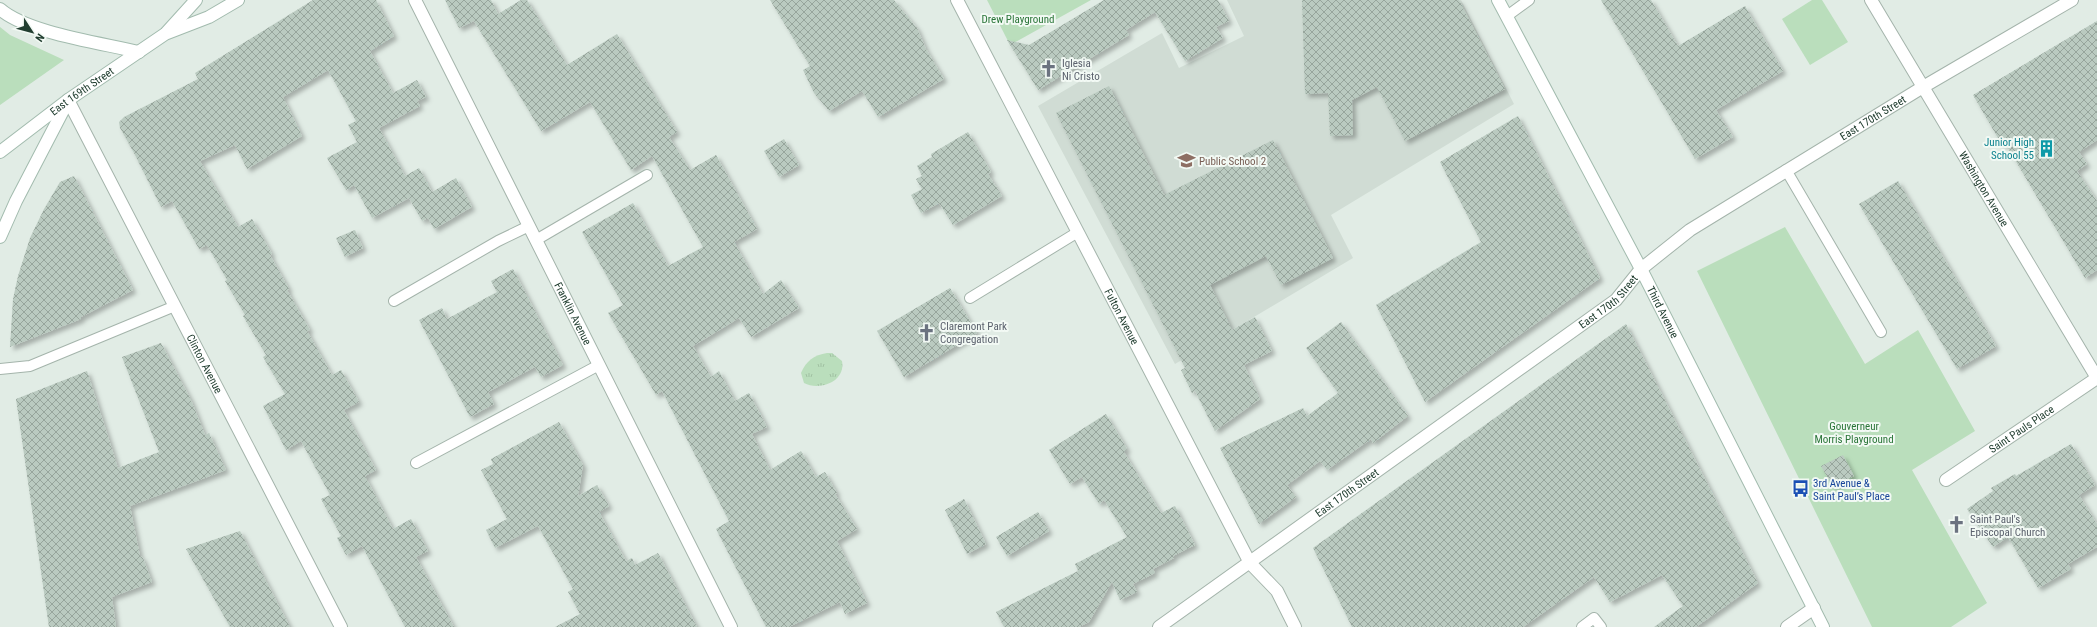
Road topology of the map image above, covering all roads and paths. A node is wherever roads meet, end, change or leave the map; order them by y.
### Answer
1 (196, 0) edge
2 (238, 0) edge
3 (415, 0) edge
4 (957, 0) edge
5 (1498, 0) edge
6 (1529, 0) edge
7 (1871, 0) edge
8 (2072, 0) edge
9 (0, 9) edge
10 (1507, 16) junction
11 (165, 34) junction
12 (139, 52) junction
13 (1923, 87) junction
14 (68, 100) junction
15 (0, 152) edge
16 (1786, 170) junction
17 (647, 175) dead end
18 (529, 226) junction
19 (1078, 232) junction
20 (0, 237) edge
21 (536, 240) junction
22 (1641, 269) junction
23 (970, 298) dead end
24 (394, 300) dead end
25 (175, 306) junction
26 (1881, 332) dead end
27 (599, 365) junction
28 (0, 369) edge
29 (2097, 378) edge
30 (416, 463) dead end
31 (1946, 480) dead end
32 (1250, 563) junction
33 (1814, 608) junction
34 (341, 627) edge
35 (731, 627) edge
36 (1159, 627) edge
37 (1295, 627) edge
38 (1582, 627) edge
39 (1601, 627) edge
40 (1787, 627) edge
41 (1823, 627) edge

1 - 11 street, East 169th Street
2 - 11 street, East 169th Street
3 - 18 street, Franklin Avenue
4 - 19 street, Fulton Avenue
5 - 10 street, Third Avenue
6 - 10 lane
7 - 13 street, Washington Avenue
8 - 13 street, East 170th Street
9 - 12 street
10 - 22 street, Third Avenue
11 - 12 street, East 169th Street
12 - 14 street, East 169th Street
13 - 16 street, East 170th Street
13 - 29 street, Washington Avenue
14 - 15 street, East 169th Street
14 - 20 street
14 - 25 street, Clinton Avenue
16 - 22 street, East 170th Street
16 - 26 lane
17 - 21 lane
18 - 21 street, Franklin Avenue
18 - 24 lane
19 - 23 lane
19 - 32 street, Fulton Avenue
21 - 27 street, Franklin Avenue
22 - 32 street, East 170th Street
22 - 33 street, Third Avenue
25 - 28 lane
25 - 34 street, Clinton Avenue
27 - 30 lane
27 - 35 street, Franklin Avenue
29 - 31 street, Saint Pauls Place
32 - 36 street, East 170th Street
32 - 37 street, Fulton Avenue
33 - 40 street
33 - 41 street, Third Avenue
38 - 39 lane

